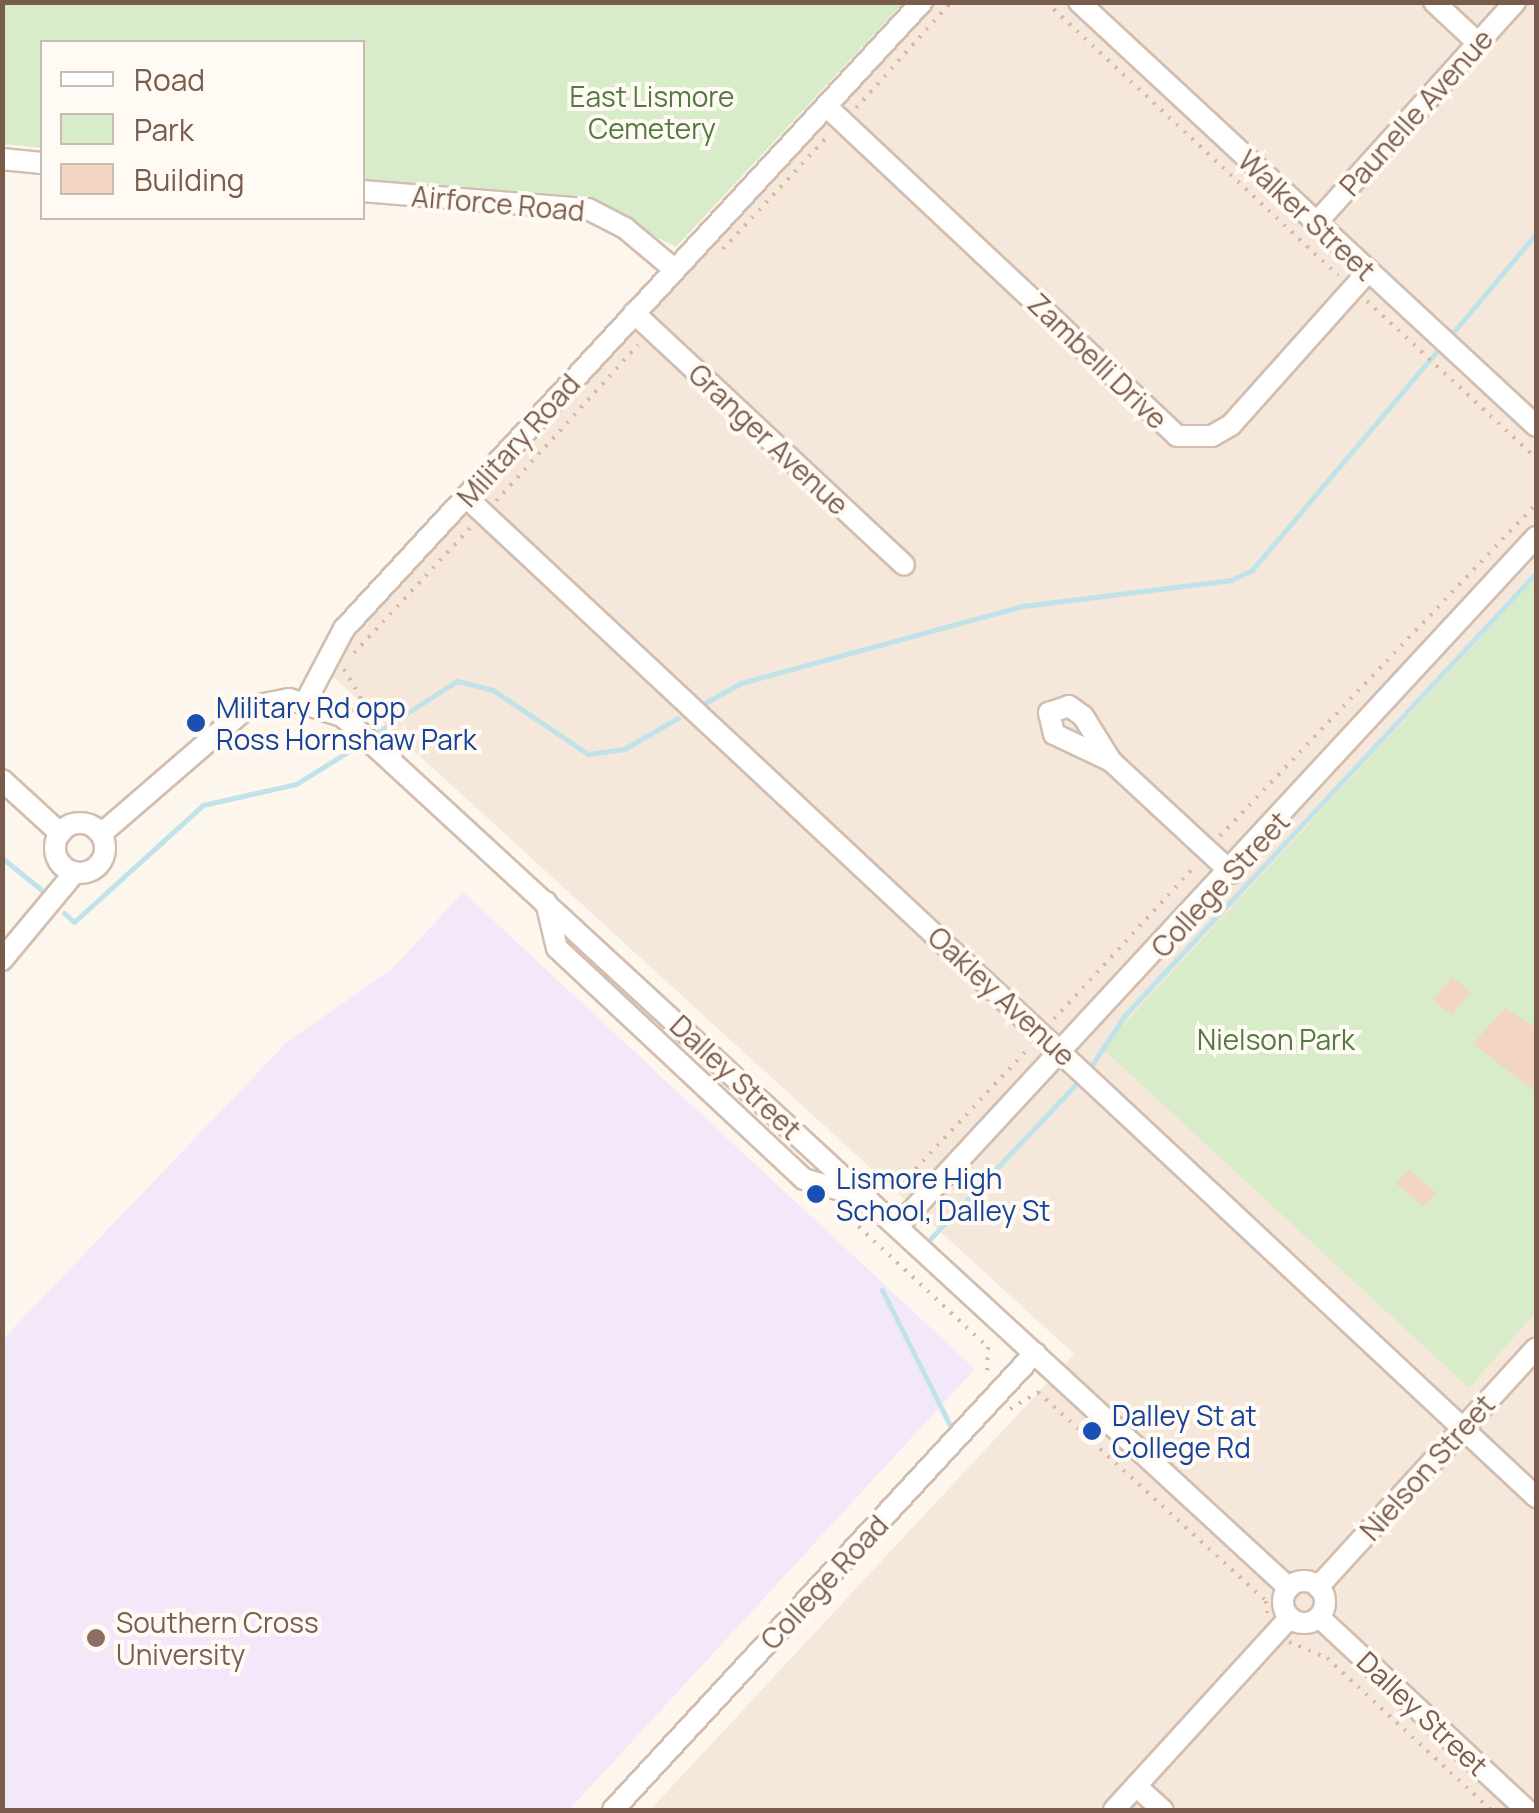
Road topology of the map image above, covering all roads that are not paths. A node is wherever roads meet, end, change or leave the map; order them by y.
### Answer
1 (922, 2) edge
2 (1079, 2) edge
3 (1434, 2) edge
4 (1515, 2) edge
5 (1478, 44) junction
6 (826, 106) junction
7 (2, 159) edge
8 (40, 163) edge
9 (365, 191) edge
10 (1317, 222) junction
11 (674, 269) junction
12 (1368, 272) junction
13 (634, 313) junction
14 (1536, 426) edge
15 (466, 497) junction
16 (1536, 537) edge
17 (904, 565) dead end
18 (306, 701) junction
19 (1111, 761) dead end
20 (2, 780) edge
21 (60, 833) junction
22 (100, 834) junction
23 (75, 872) junction
24 (1232, 873) junction
25 (546, 902) junction
26 (2, 960) edge
27 (1061, 1052) junction
28 (867, 1198) junction
29 (898, 1226) junction
30 (1536, 1348) edge
31 (1035, 1353) junction
32 (1462, 1427) junction
33 (1524, 1485) edge
34 (1318, 1587) junction
35 (1289, 1588) junction
36 (1319, 1616) junction
37 (1283, 1624) junction
38 (1136, 1786) junction
39 (613, 1810) edge
40 (1114, 1810) edge
41 (1163, 1810) edge
42 (1527, 1810) edge

1 - 6 street, Military Road
2 - 10 street, Walker Street
3 - 5 street
4 - 5 street, Paunelle Avenue
5 - 10 street, Paunelle Avenue
6 - 11 street, Military Road
6 - 12 street, Zambelli Drive
7 - 8 street
9 - 11 street, Airforce Road
10 - 12 street, Walker Street
11 - 13 street, Military Road
12 - 14 street, Walker Street
13 - 15 street, Military Road
13 - 17 street, Granger Avenue
15 - 18 street, Military Road
15 - 27 street, Oakley Avenue
16 - 24 street, College Street
18 - 22 street
18 - 25 street, Dalley Street
19 - 24 street
20 - 21 street
21 - 22 street
21 - 23 street
22 - 23 street
23 - 26 street
24 - 27 street, College Street
25 - 28 street, Dalley Street
25 - 28 street
27 - 29 street, College Street
27 - 32 street, Oakley Avenue
28 - 29 street, Dalley Street
29 - 31 street, Dalley Street
30 - 32 street, Nielson Street
31 - 35 street, Dalley Street
31 - 39 street, College Road
32 - 33 street, Oakley Avenue
32 - 34 street, Nielson Street
34 - 35 street
34 - 36 street
35 - 37 street
36 - 37 street
36 - 42 street, Dalley Street
37 - 38 street
38 - 40 street
38 - 41 street

